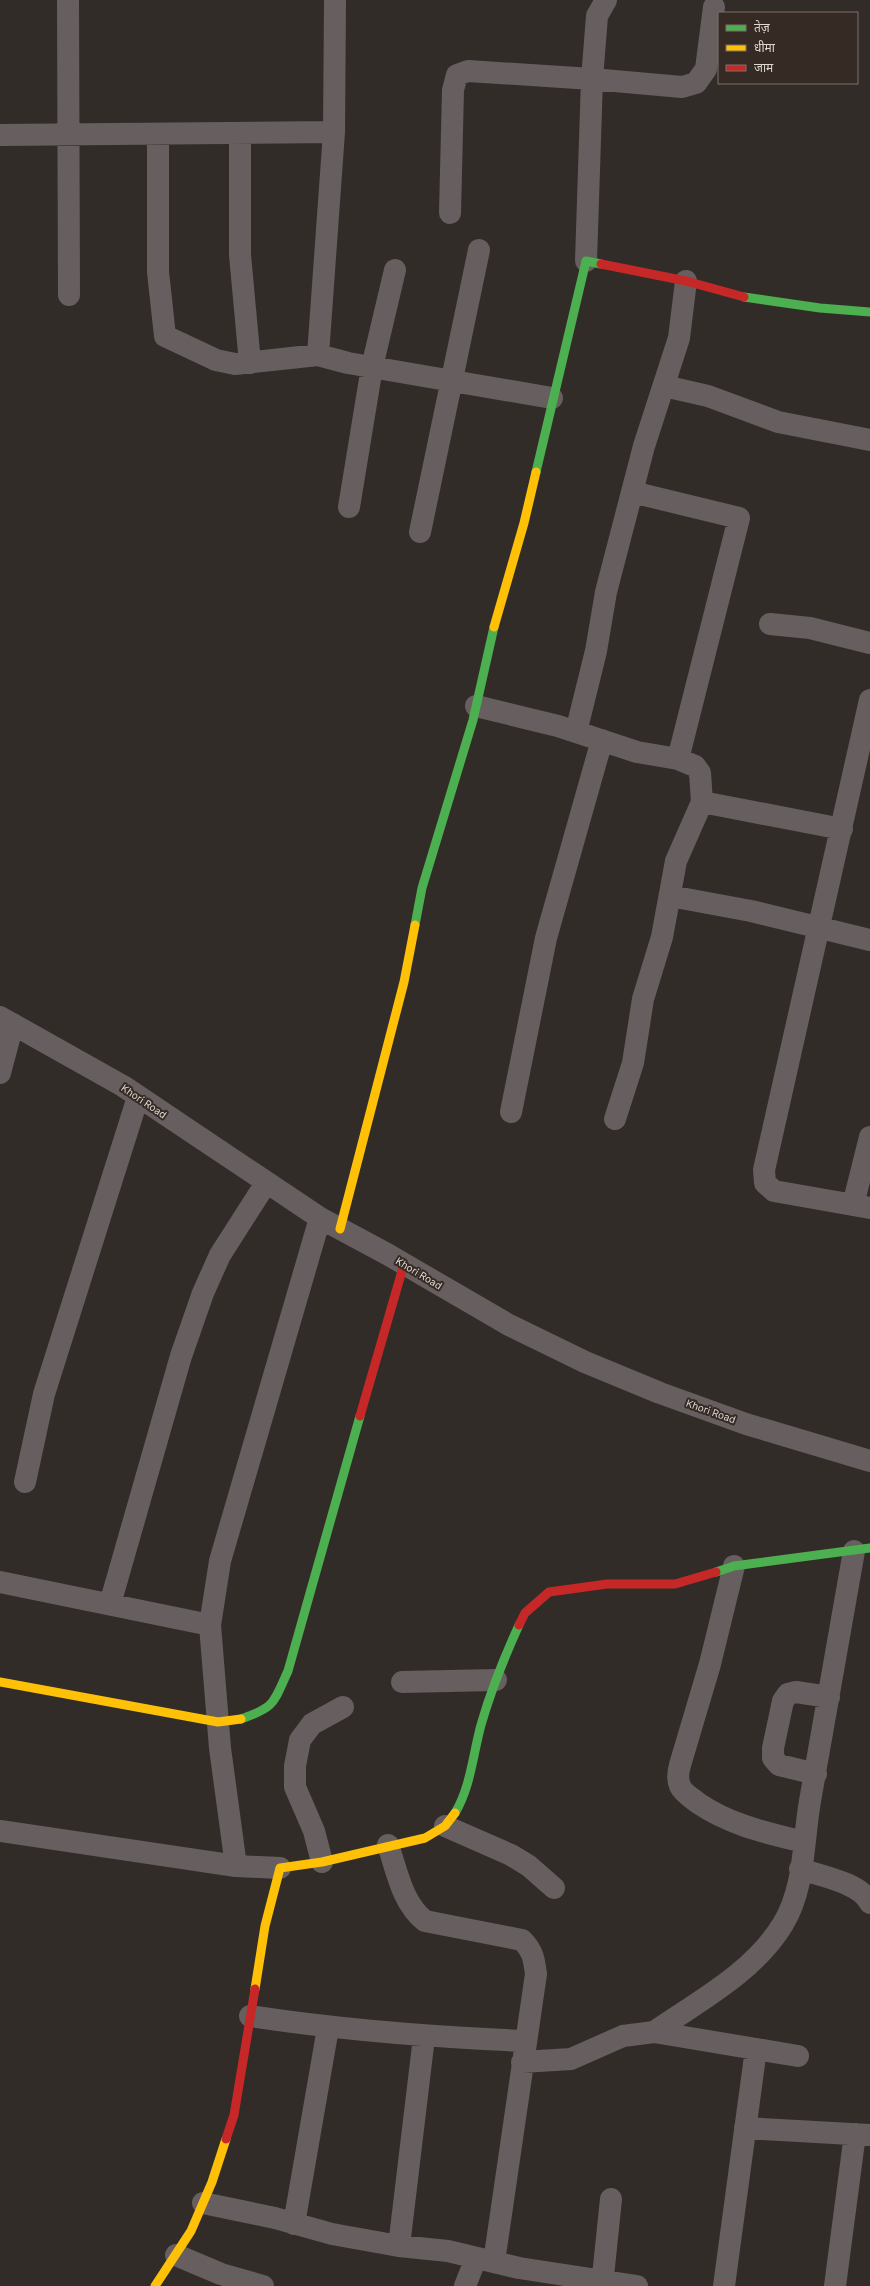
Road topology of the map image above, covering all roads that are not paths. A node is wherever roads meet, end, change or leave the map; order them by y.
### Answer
1 (68, 0) edge
2 (335, 0) edge
3 (606, 0) edge
4 (714, 7) dead end
5 (592, 78) junction
6 (334, 132) junction
7 (70, 134) junction
8 (158, 134) junction
9 (240, 134) junction
10 (0, 135) edge
11 (450, 213) dead end
12 (479, 250) dead end
13 (586, 261) junction
14 (395, 270) dead end
15 (686, 281) junction
16 (69, 295) dead end
17 (870, 312) edge
18 (318, 355) junction
19 (250, 363) junction
20 (372, 367) junction
21 (452, 381) junction
22 (664, 386) junction
23 (552, 398) junction
24 (870, 440) edge
25 (632, 492) junction
26 (349, 506) dead end
27 (420, 532) dead end
28 (770, 624) dead end
29 (870, 643) edge
30 (870, 700) edge
31 (476, 706) junction
32 (576, 732) junction
33 (602, 740) junction
34 (678, 759) junction
35 (702, 802) junction
36 (842, 829) junction
37 (670, 896) junction
38 (818, 928) junction
39 (870, 940) edge
40 (6, 1021) edge
41 (0, 1073) edge
42 (138, 1097) junction
43 (511, 1112) dead end
44 (615, 1119) dead end
45 (870, 1137) edge
46 (266, 1183) junction
47 (861, 1207) edge
48 (320, 1218) junction
49 (340, 1228) junction
50 (404, 1264) junction
51 (870, 1461) edge
52 (25, 1482) dead end
53 (862, 1549) edge
54 (734, 1566) junction
55 (0, 1582) edge
56 (110, 1604) junction
57 (210, 1625) junction
58 (496, 1680) junction
59 (0, 1682) edge
60 (402, 1682) dead end
61 (829, 1697) junction
62 (343, 1707) dead end
63 (218, 1722) junction
64 (816, 1774) junction
65 (445, 1826) junction
66 (0, 1832) edge
67 (804, 1842) junction
68 (388, 1845) junction
69 (322, 1862) junction
70 (236, 1866) junction
71 (280, 1868) junction
72 (800, 1869) junction
73 (554, 1888) dead end
74 (870, 1903) edge
75 (250, 2016) junction
76 (328, 2028) junction
77 (654, 2032) junction
78 (424, 2037) junction
79 (525, 2041) junction
80 (756, 2049) junction
81 (798, 2056) dead end
82 (522, 2062) junction
83 (745, 2128) junction
84 (862, 2134) edge
85 (611, 2199) dead end
86 (203, 2203) junction
87 (294, 2224) junction
88 (399, 2246) junction
89 (176, 2255) junction
90 (485, 2260) junction
91 (519, 2277) edge
92 (602, 2283) edge
93 (155, 2286) edge
94 (263, 2286) edge
95 (465, 2286) edge
96 (637, 2286) edge
97 (724, 2286) edge
98 (834, 2286) edge

1 - 7 street
2 - 6 street
3 - 5 street
4 - 5 street
5 - 11 street
5 - 13 street
6 - 9 street
6 - 18 street
7 - 8 street
7 - 10 street
7 - 16 street
8 - 9 street
8 - 19 street
9 - 19 street
12 - 21 street
13 - 15 street
13 - 23 street
14 - 20 street
15 - 17 street
15 - 22 street
18 - 19 street
18 - 20 street
20 - 21 street
20 - 26 street
21 - 23 street
21 - 27 street
22 - 24 street
22 - 25 street
23 - 31 street
25 - 32 street
25 - 34 street
28 - 29 street
30 - 36 street
31 - 32 street
31 - 49 street
32 - 33 street
33 - 34 street
33 - 43 street
34 - 35 street
35 - 36 street
35 - 37 street
36 - 38 street
37 - 38 street
37 - 44 street
38 - 39 street
38 - 47 street
40 - 41 street
40 - 42 street, Khori Road
42 - 46 street, Khori Road
42 - 52 street
45 - 47 street
46 - 48 street, Khori Road
46 - 56 street
48 - 49 street, Khori Road
48 - 57 street
49 - 50 street, Khori Road
50 - 51 street, Khori Road
50 - 63 street
53 - 54 street
53 - 61 street
54 - 58 street
54 - 67 street
55 - 56 street
56 - 57 street
57 - 63 street
58 - 60 street
58 - 65 street
59 - 63 street
61 - 64 street
61 - 64 street
62 - 69 street
63 - 70 street
64 - 67 street
65 - 68 street
65 - 73 street
66 - 70 street
67 - 72 street
68 - 69 street
68 - 79 street
69 - 71 street
70 - 71 street
71 - 75 street
72 - 74 street
72 - 77 street
75 - 76 street
75 - 86 street
76 - 78 street
76 - 87 street
77 - 80 street
77 - 82 street
78 - 79 street
78 - 88 street
79 - 82 street
80 - 81 street
80 - 83 street
82 - 90 street
83 - 84 street
83 - 97 street
84 - 98 street
85 - 92 street
86 - 87 street
86 - 89 street
87 - 88 street
88 - 90 street
89 - 93 street
89 - 94 street
90 - 91 street
90 - 95 street
91 - 92 street
92 - 96 street

